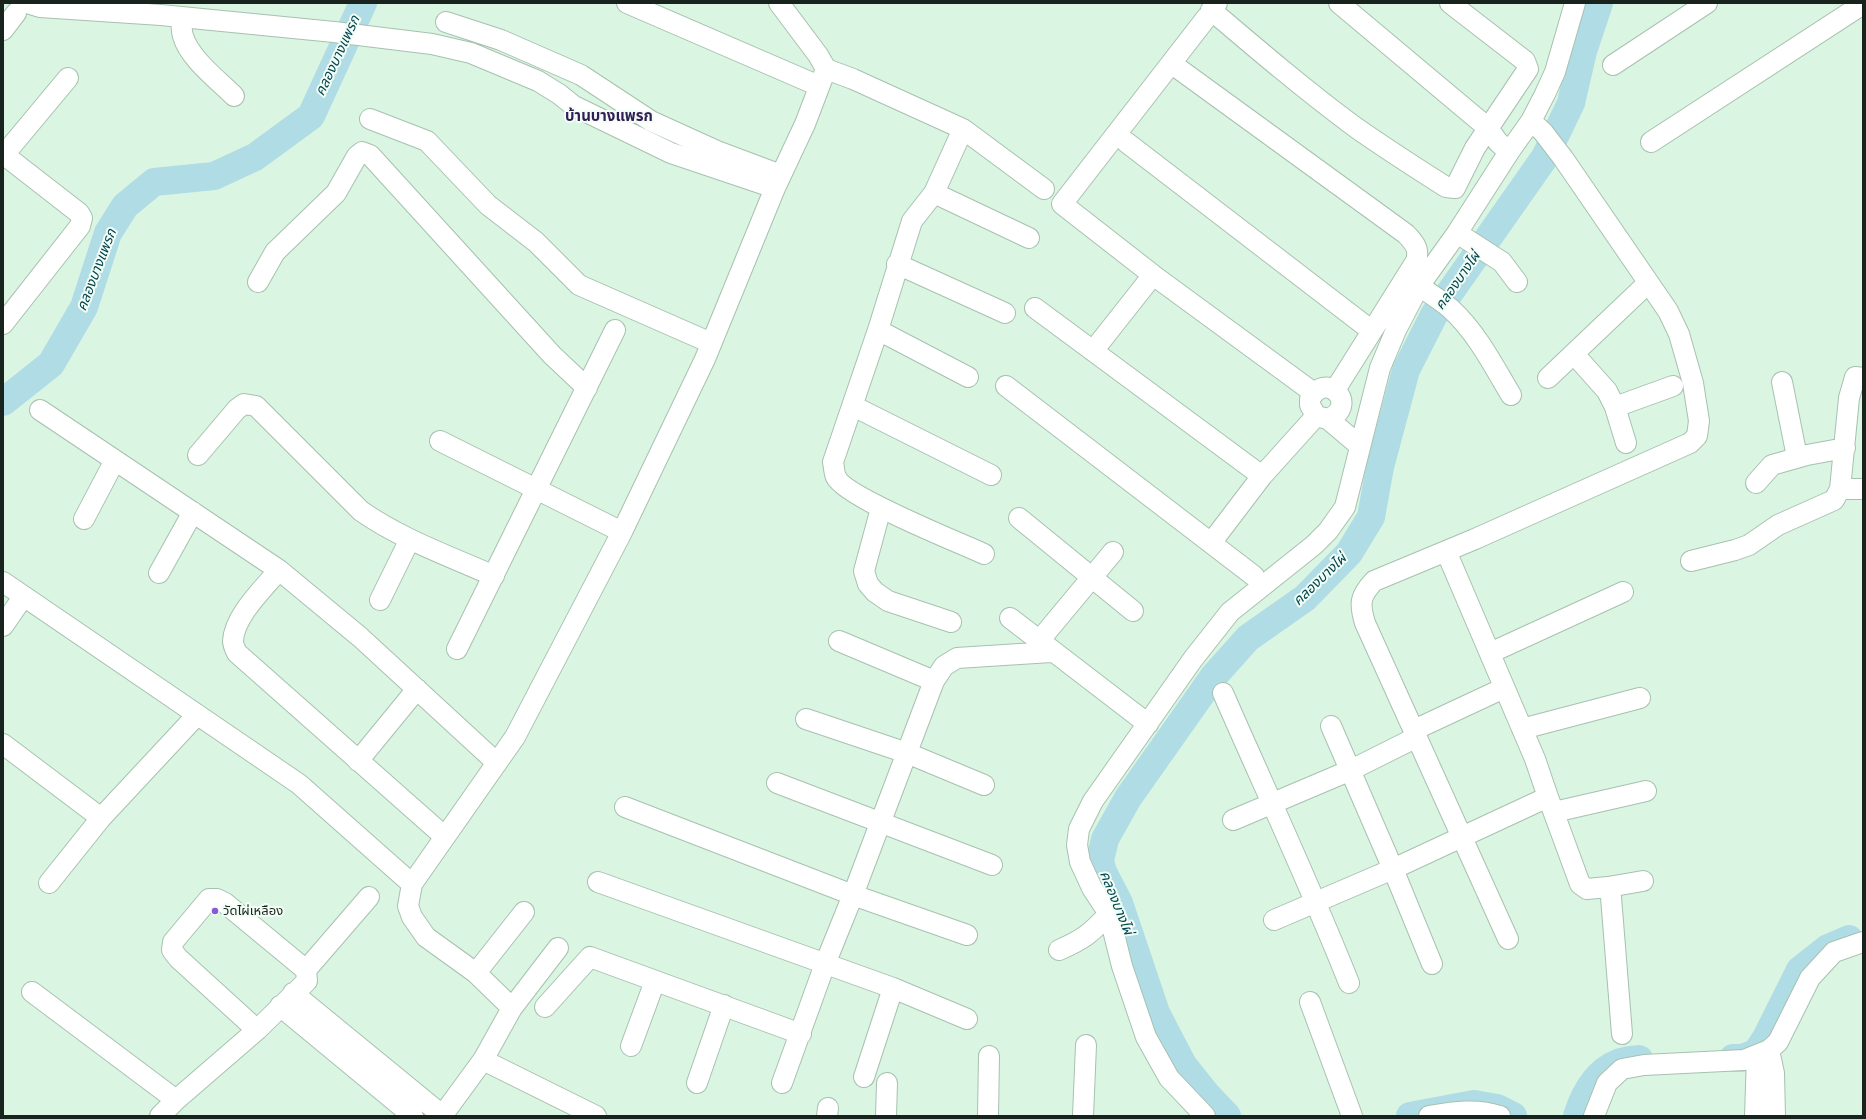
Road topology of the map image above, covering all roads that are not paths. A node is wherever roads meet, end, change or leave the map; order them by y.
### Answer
1 (627, 3) edge
2 (779, 3) edge
3 (1339, 3) edge
4 (1450, 3) edge
5 (1575, 3) edge
6 (1707, 3) edge
7 (1863, 4) edge
8 (82, 6) edge
9 (22, 8) edge
10 (162, 9) edge
11 (1212, 10) edge
12 (181, 17) junction
13 (446, 22) dead end
14 (3, 30) edge
15 (1613, 65) dead end
16 (1179, 69) dead end
17 (823, 77) junction
18 (68, 78) dead end
19 (234, 96) dead end
20 (370, 118) dead end
21 (1537, 127) junction
22 (1488, 128) junction
23 (963, 129) junction
24 (1126, 142) dead end
25 (1651, 142) dead end
26 (1509, 152) junction
27 (3, 155) edge
28 (778, 182) junction
29 (1044, 189) dead end
30 (934, 193) junction
31 (1464, 237) junction
32 (1029, 238) dead end
33 (897, 264) junction
34 (1153, 275) junction
35 (258, 282) dead end
36 (1517, 282) dead end
37 (1648, 283) junction
38 (1427, 292) junction
39 (1035, 308) dead end
40 (1005, 313) dead end
41 (3, 324) edge
42 (615, 330) dead end
43 (878, 330) junction
44 (1372, 331) junction
45 (711, 344) junction
46 (1093, 352) junction
47 (1574, 354) junction
48 (968, 377) dead end
49 (1548, 378) dead end
50 (1863, 378) edge
51 (1782, 382) dead end
52 (1006, 386) dead end
53 (1673, 386) dead end
54 (587, 388) junction
55 (1314, 393) junction
56 (1511, 395) dead end
57 (1338, 396) junction
58 (853, 406) junction
59 (1615, 407) junction
60 (40, 410) dead end
61 (1322, 417) junction
62 (1366, 421) junction
63 (440, 441) dead end
64 (1626, 442) dead end
65 (1360, 446) junction
66 (1845, 448) junction
67 (198, 455) dead end
68 (1797, 457) junction
69 (115, 460) junction
70 (992, 475) dead end
71 (1262, 476) junction
72 (1756, 482) dead end
73 (535, 489) junction
74 (1840, 489) junction
75 (1863, 489) edge
76 (881, 508) junction
77 (193, 512) junction
78 (1019, 518) dead end
79 (84, 519) dead end
80 (622, 532) junction
81 (410, 539) junction
82 (1212, 543) junction
83 (1446, 551) junction
84 (1113, 552) dead end
85 (984, 554) dead end
86 (1691, 560) dead end
87 (279, 570) junction
88 (159, 573) dead end
89 (494, 576) junction
90 (1254, 576) dead end
91 (1092, 577) junction
92 (3, 582) edge
93 (1623, 592) dead end
94 (23, 597) junction
95 (380, 600) dead end
96 (1133, 611) dead end
97 (1010, 618) dead end
98 (951, 622) dead end
99 (3, 626) edge
100 (840, 641) dead end
101 (1045, 646) junction
102 (457, 650) dead end
103 (1490, 653) junction
104 (934, 681) junction
105 (1504, 688) junction
106 (417, 689) junction
107 (1223, 693) dead end
108 (1640, 698) dead end
109 (197, 715) junction
110 (806, 719) dead end
111 (1148, 724) junction
112 (1331, 726) dead end
113 (1522, 729) junction
114 (1416, 734) junction
115 (3, 744) edge
116 (907, 753) junction
117 (358, 760) junction
118 (497, 763) junction
119 (1350, 770) junction
120 (777, 783) dead end
121 (984, 785) dead end
122 (1646, 790) dead end
123 (1271, 803) junction
124 (1551, 805) junction
125 (625, 807) dead end
126 (101, 818) junction
127 (1233, 820) dead end
128 (880, 822) junction
129 (445, 837) junction
130 (1463, 837) junction
131 (992, 865) dead end
132 (1394, 869) junction
133 (1643, 881) dead end
134 (598, 882) dead end
135 (49, 883) dead end
136 (412, 884) junction
137 (1608, 887) junction
138 (853, 895) junction
139 (369, 897) dead end
140 (1317, 902) junction
141 (524, 912) dead end
142 (1110, 914) junction
143 (1274, 920) dead end
144 (967, 936) dead end
145 (1508, 939) dead end
146 (1863, 942) edge
147 (558, 948) dead end
148 (1059, 950) dead end
149 (825, 964) junction
150 (1432, 964) dead end
151 (306, 970) junction
152 (476, 973) junction
153 (655, 981) junction
154 (1349, 983) dead end
155 (893, 988) junction
156 (32, 992) dead end
157 (287, 999) junction
158 (1310, 1002) dead end
159 (724, 1005) junction
160 (545, 1007) dead end
161 (512, 1008) junction
162 (967, 1019) dead end
163 (257, 1030) junction
164 (801, 1034) junction
165 (1622, 1034) dead end
166 (1086, 1044) dead end
167 (631, 1046) dead end
168 (1763, 1053) junction
169 (989, 1056) dead end
170 (483, 1060) junction
171 (864, 1077) dead end
172 (887, 1082) dead end
173 (697, 1083) dead end
174 (782, 1083) dead end
175 (176, 1100) junction
176 (160, 1116) edge
177 (413, 1116) edge
178 (442, 1116) edge
179 (596, 1116) edge
180 (886, 1116) edge
181 (988, 1116) edge
182 (1083, 1116) edge
183 (1205, 1116) edge
184 (1352, 1116) edge
185 (1429, 1116) edge
186 (1498, 1116) edge
187 (1594, 1116) edge
188 (1755, 1116) edge
189 (1775, 1116) edge

1 - 17 street
2 - 17 street
3 - 22 street
4 - 22 street
5 - 21 street
6 - 15 street
7 - 25 street
8 - 9 street
8 - 10 street
9 - 14 street
10 - 12 street
11 - 22 street
11 - 34 street
12 - 19 street
12 - 28 street
13 - 28 street
16 - 44 street
17 - 23 street
17 - 28 street
18 - 27 street
20 - 45 street
21 - 26 street
21 - 37 street
22 - 26 street
23 - 29 street
23 - 30 street
24 - 44 street
26 - 31 street
27 - 41 street
28 - 45 street
30 - 32 street
30 - 33 street
31 - 36 street
31 - 38 street
33 - 40 street
33 - 43 street
34 - 46 street
34 - 55 street
35 - 54 street
37 - 47 street
37 - 83 street
38 - 56 street
38 - 62 street
39 - 46 street
42 - 54 street
43 - 48 street
43 - 58 street
44 - 57 street
45 - 80 street
46 - 71 street
47 - 49 street
47 - 59 street
50 - 66 street
51 - 68 street
52 - 82 street
53 - 59 street
54 - 73 street
55 - 57 street
55 - 61 street
57 - 61 street
57 - 62 street
58 - 70 street
58 - 76 street
59 - 64 street
60 - 69 street
61 - 65 street
61 - 71 street
62 - 65 street
63 - 73 street
65 - 111 street
66 - 68 street
66 - 74 street
67 - 81 street
68 - 72 street
69 - 77 street
69 - 79 street
71 - 82 street
73 - 80 street
73 - 89 street
74 - 75 street
74 - 86 street
76 - 85 street
76 - 98 street
77 - 87 street
77 - 88 street
78 - 91 street
80 - 118 street
81 - 89 street
81 - 95 street
82 - 90 street
83 - 103 street
83 - 114 street
84 - 91 street
87 - 106 street
87 - 117 street
89 - 102 street
91 - 96 street
91 - 101 street
92 - 94 street
93 - 103 street
94 - 99 street
94 - 109 street
97 - 101 street
100 - 104 street
101 - 104 street
101 - 111 street
103 - 105 street
104 - 116 street
105 - 113 street
105 - 114 street
106 - 117 street
106 - 118 street
107 - 123 street
108 - 113 street
109 - 126 street
109 - 136 street
110 - 116 street
111 - 142 street
112 - 119 street
113 - 124 street
114 - 119 street
114 - 130 street
115 - 126 street
116 - 121 street
116 - 128 street
117 - 129 street
118 - 129 street
119 - 123 street
119 - 132 street
120 - 128 street
122 - 124 street
123 - 127 street
123 - 140 street
124 - 130 street
124 - 137 street
125 - 138 street
126 - 135 street
128 - 131 street
128 - 138 street
129 - 136 street
130 - 132 street
130 - 145 street
132 - 140 street
132 - 150 street
133 - 137 street
134 - 149 street
136 - 152 street
137 - 165 street
138 - 144 street
138 - 149 street
139 - 151 street
140 - 143 street
140 - 154 street
141 - 152 street
142 - 148 street
142 - 183 street
146 - 168 street
147 - 161 street
149 - 155 street
149 - 164 street
151 - 157 street
151 - 163 street
152 - 161 street
153 - 159 street
153 - 160 street
153 - 167 street
155 - 162 street
155 - 171 street
156 - 175 street
157 - 163 street
157 - 177 street
157 - 178 street
158 - 184 street
159 - 164 street
159 - 173 street
161 - 170 street
163 - 175 street
164 - 174 street
166 - 182 street
168 - 187 street
168 - 188 street
168 - 189 street
169 - 181 street
170 - 178 street
170 - 179 street
172 - 180 street
175 - 176 street
185 - 186 street

